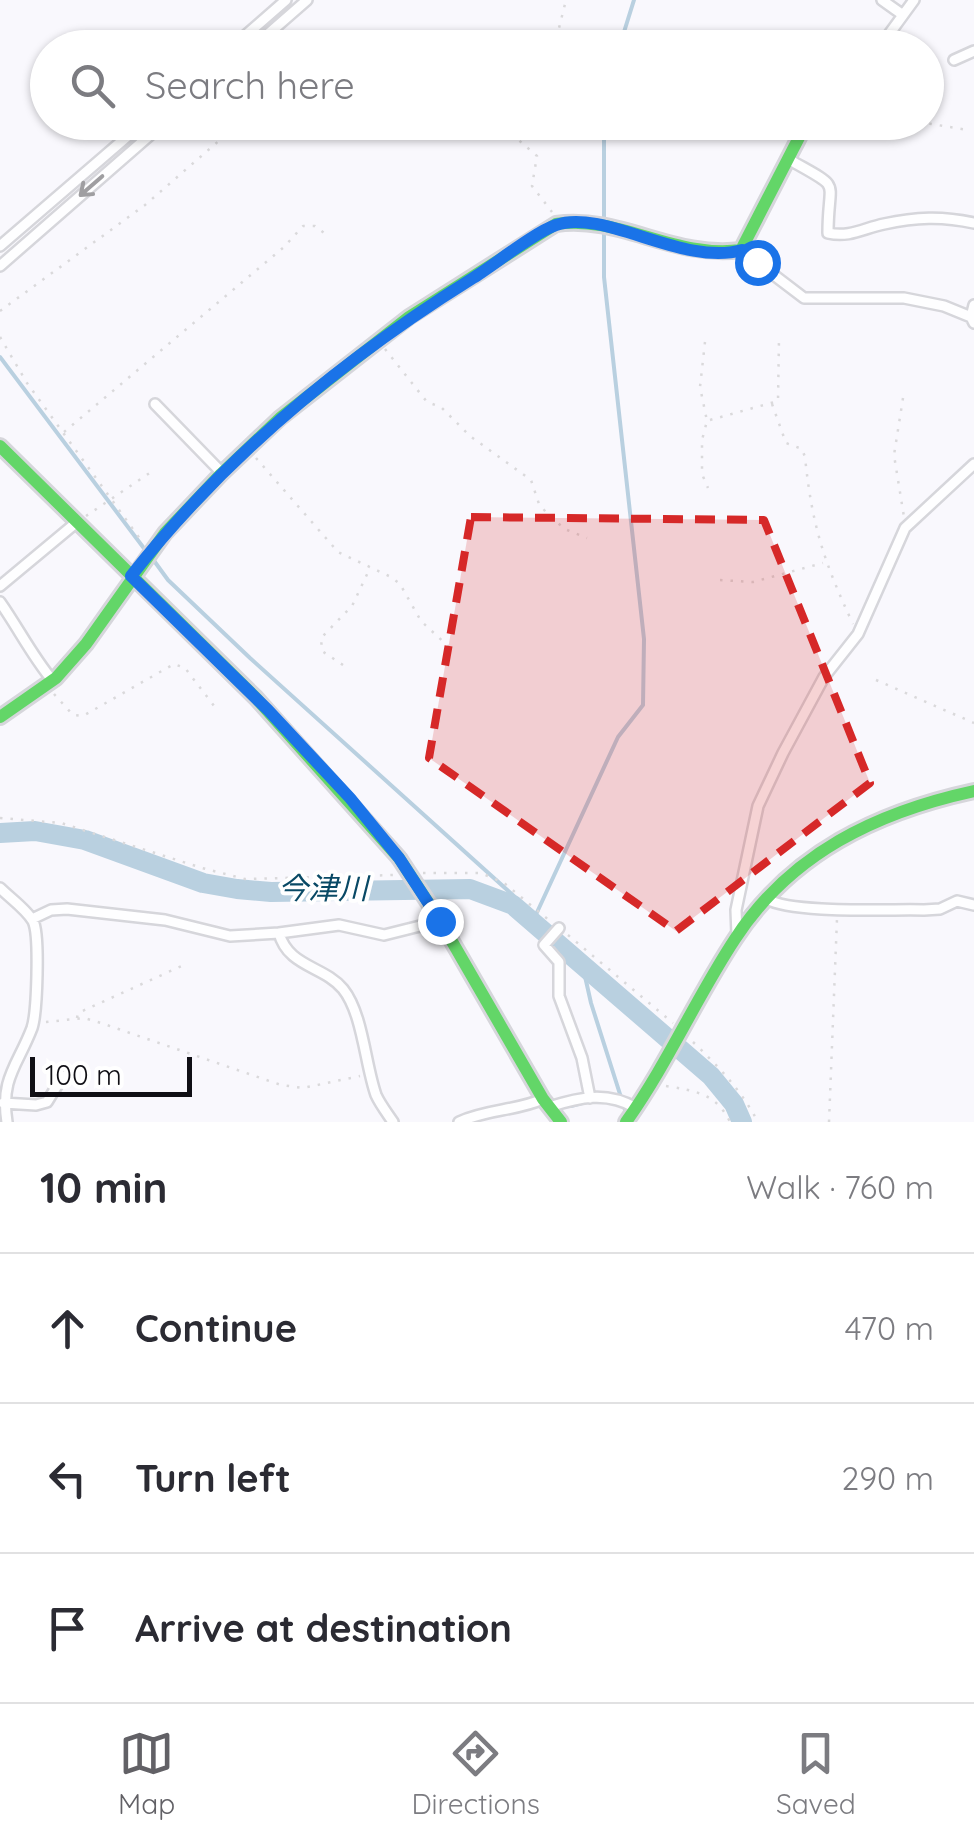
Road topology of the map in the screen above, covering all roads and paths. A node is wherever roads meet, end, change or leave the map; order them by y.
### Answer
1 (286, 0) edge
2 (307, 0) edge
3 (566, 0) edge
4 (882, 0) edge
5 (914, 0) edge
6 (275, 4) edge
7 (903, 15) junction
8 (278, 24) junction
9 (249, 30) edge
10 (272, 30) edge
11 (558, 30) edge
12 (892, 30) edge
13 (974, 51) edge
14 (954, 60) dead end
15 (944, 126) edge
16 (968, 130) dead end
17 (123, 140) edge
18 (144, 140) edge
19 (224, 140) edge
20 (518, 140) edge
21 (799, 140) edge
22 (790, 160) junction
23 (557, 224) junction
24 (974, 224) edge
25 (324, 233) dead end
26 (0, 246) edge
27 (742, 250) junction
28 (0, 266) edge
29 (974, 306) edge
30 (0, 311) edge
31 (973, 320) edge
32 (0, 337) edge
33 (779, 338) dead end
34 (378, 340) junction
35 (705, 342) dead end
36 (903, 398) dead end
37 (155, 404) dead end
38 (772, 404) junction
39 (707, 421) junction
40 (64, 432) junction
41 (0, 446) edge
42 (248, 449) junction
43 (974, 464) edge
44 (154, 470) dead end
45 (223, 474) junction
46 (708, 488) dead end
47 (112, 498) junction
48 (77, 522) junction
49 (905, 528) junction
50 (588, 538) dead end
51 (150, 552) junction
52 (824, 562) junction
53 (370, 567) junction
54 (131, 576) junction
55 (720, 580) dead end
56 (0, 586) edge
57 (0, 602) edge
58 (858, 634) junction
59 (449, 647) dead end
60 (344, 665) dead end
61 (876, 680) dead end
62 (50, 683) junction
63 (218, 710) dead end
64 (0, 717) edge
65 (974, 723) edge
66 (974, 791) edge
67 (0, 818) edge
68 (406, 874) dead end
69 (419, 874) dead end
70 (0, 888) edge
71 (768, 899) junction
72 (974, 906) edge
73 (837, 908) junction
74 (32, 919) junction
75 (439, 920) junction
76 (559, 928) junction
77 (279, 933) junction
78 (738, 935) junction
79 (186, 964) dead end
80 (76, 1019) junction
81 (34, 1024) junction
82 (682, 1032) junction
83 (371, 1073) junction
84 (63, 1076) dead end
85 (655, 1079) junction
86 (590, 1098) junction
87 (546, 1103) junction
88 (2, 1107) edge
89 (636, 1108) junction
90 (6, 1122) edge
91 (393, 1122) edge
92 (459, 1122) edge
93 (561, 1122) edge
94 (626, 1122) edge
95 (730, 1122) edge
96 (758, 1122) edge
97 (829, 1122) edge

1 - 6 street
2 - 8 street
3 - 11 path
4 - 7 street
5 - 7 street
6 - 8 street
6 - 9 street
7 - 12 street
8 - 10 street
13 - 14 street
15 - 16 path
17 - 26 street
18 -> 28 street
19 - 30 path
20 - 23 path
21 - 22 street
22 - 24 street
22 - 27 street
23 - 27 street
23 - 34 street
25 - 40 path
27 - 31 street
29 - 31 street
32 - 40 path
33 - 38 path
34 - 42 street
34 - 50 path
35 - 39 path
36 - 49 path
37 - 45 street
38 - 39 path
38 - 52 path
39 - 46 path
40 - 47 path
41 - 48 street
42 - 45 street
42 - 53 path
43 - 49 street
44 - 47 path
45 - 51 street
47 - 48 path
47 - 51 path
48 - 54 street
48 - 56 street
49 - 58 street
51 - 54 street
52 - 55 path
52 - 58 path
53 - 59 path
53 - 60 path
54 - 62 street
54 - 75 street, bridge
57 - 62 street
58 - 78 street
61 - 65 path
62 - 63 path
62 - 64 street
66 - 71 street
67 - 68 path
69 - 76 path
70 - 74 street
71 - 73 street
71 - 78 street
72 - 73 street
73 - 97 path
74 - 77 street
74 - 81 street
75 - 77 street
75 - 87 street
76 - 82 path
76 - 86 street
77 - 83 street
78 - 82 street
79 - 80 path
80 - 81 path
80 - 83 path
81 - 88 street
82 - 85 street
82 - 96 path
83 - 91 street
84 - 88 street
85 - 89 street
85 - 95 path
86 - 87 street
86 - 89 street
87 - 92 street
87 - 93 street
88 - 90 street
89 - 94 street

